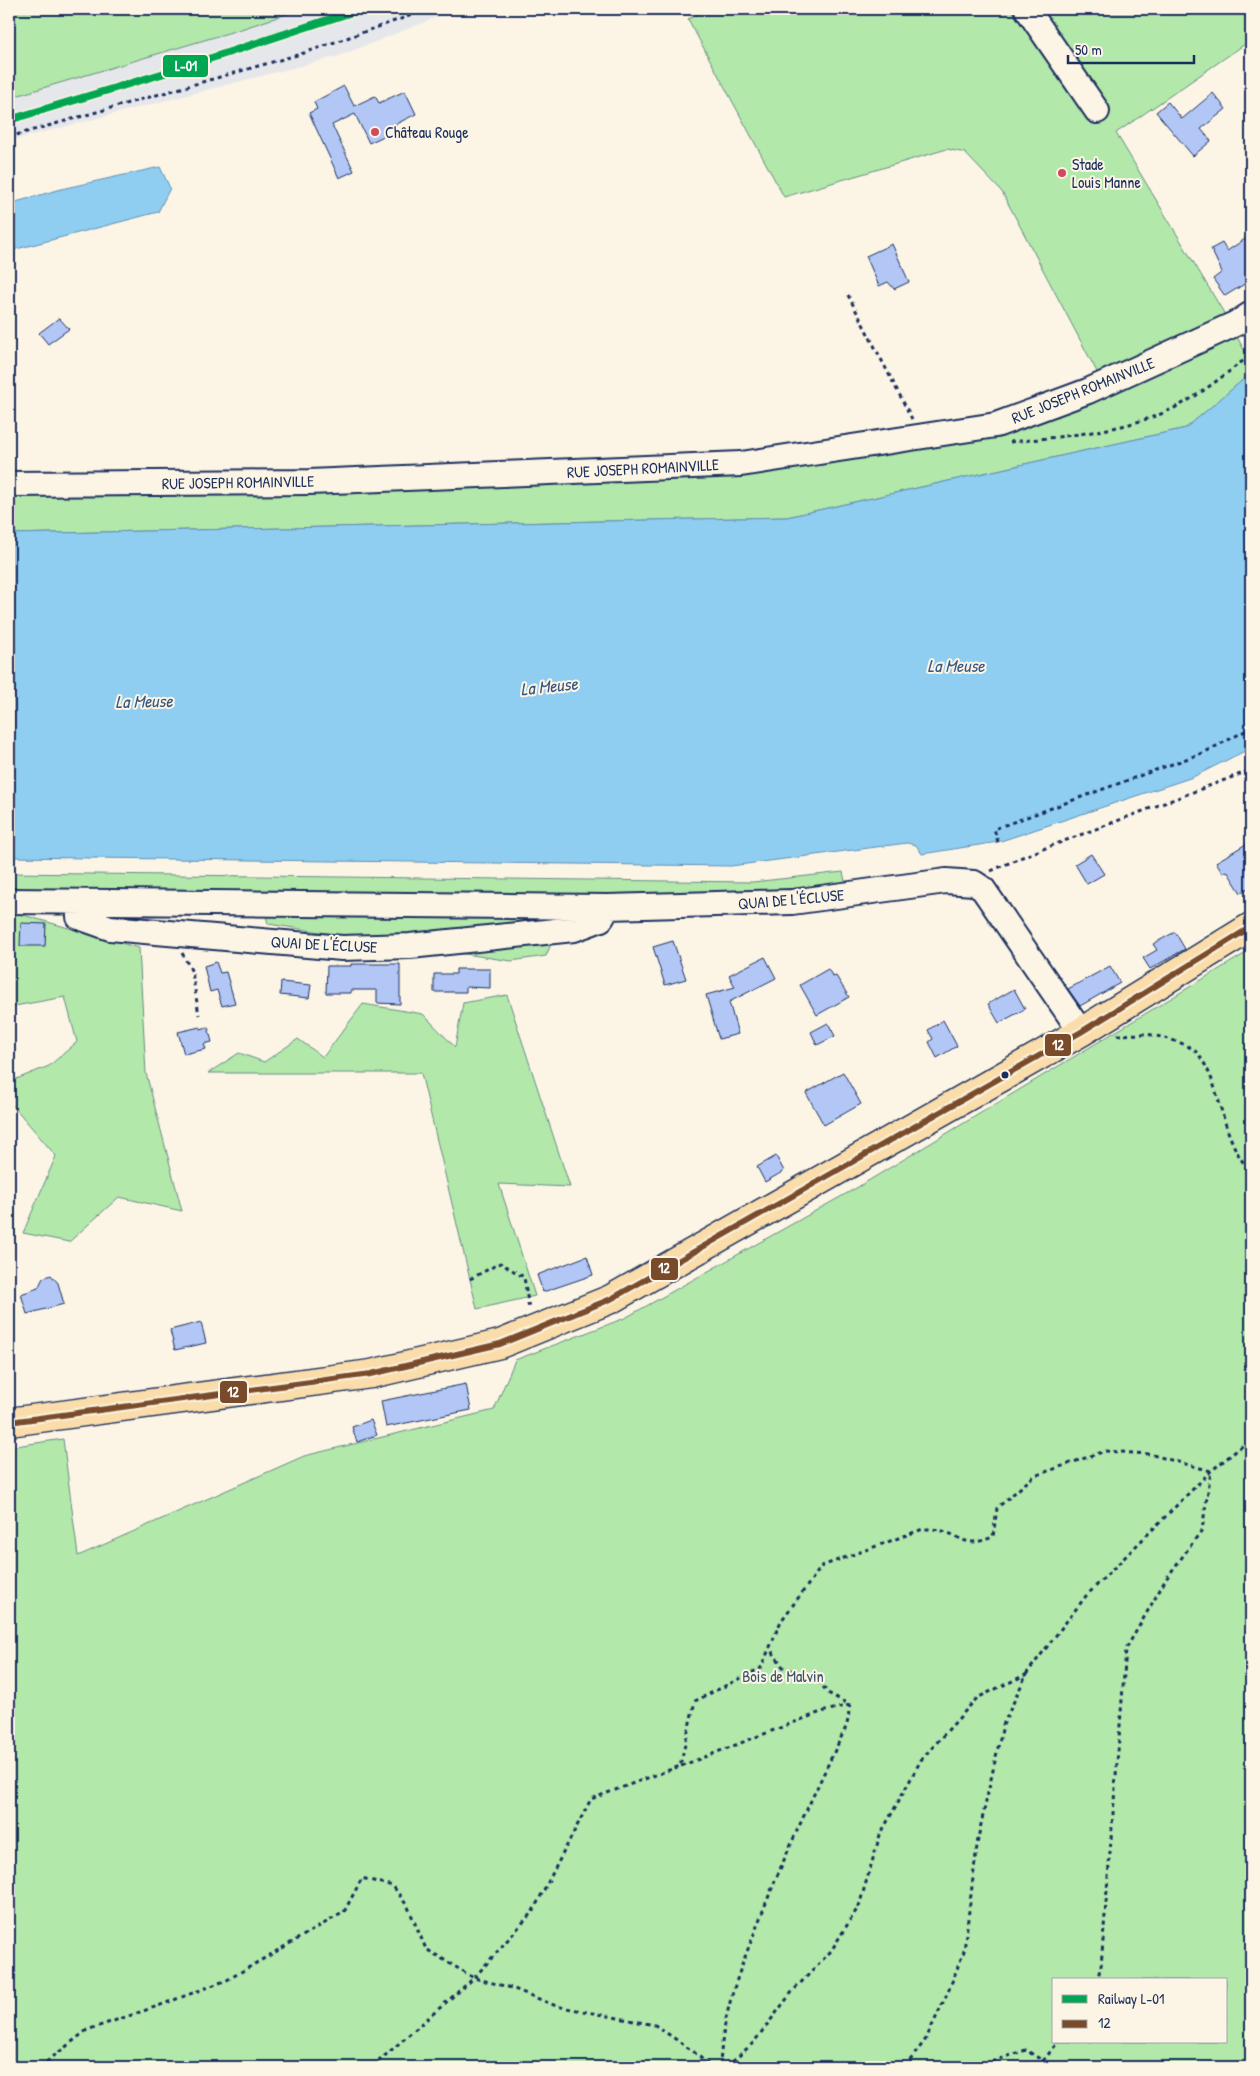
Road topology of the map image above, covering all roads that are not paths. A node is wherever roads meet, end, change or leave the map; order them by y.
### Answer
1 (1027, 9) edge
2 (1097, 111) dead end
3 (1251, 314) edge
4 (9, 484) edge
5 (9, 901) edge
6 (79, 902) junction
7 (608, 907) junction
8 (1251, 928) edge
9 (1092, 1025) junction
10 (9, 1422) edge

1 - 2 street
3 - 4 street, RUE JOSEPH ROMAINVILLE
5 - 6 street, QUAI DE L'ÉCLUSE
6 - 7 street, QUAI DE L'ÉCLUSE
6 - 7 street, QUAI DE L'ÉCLUSE
7 - 9 street, QUAI DE L'ÉCLUSE
8 - 9 main road
9 - 10 main road

